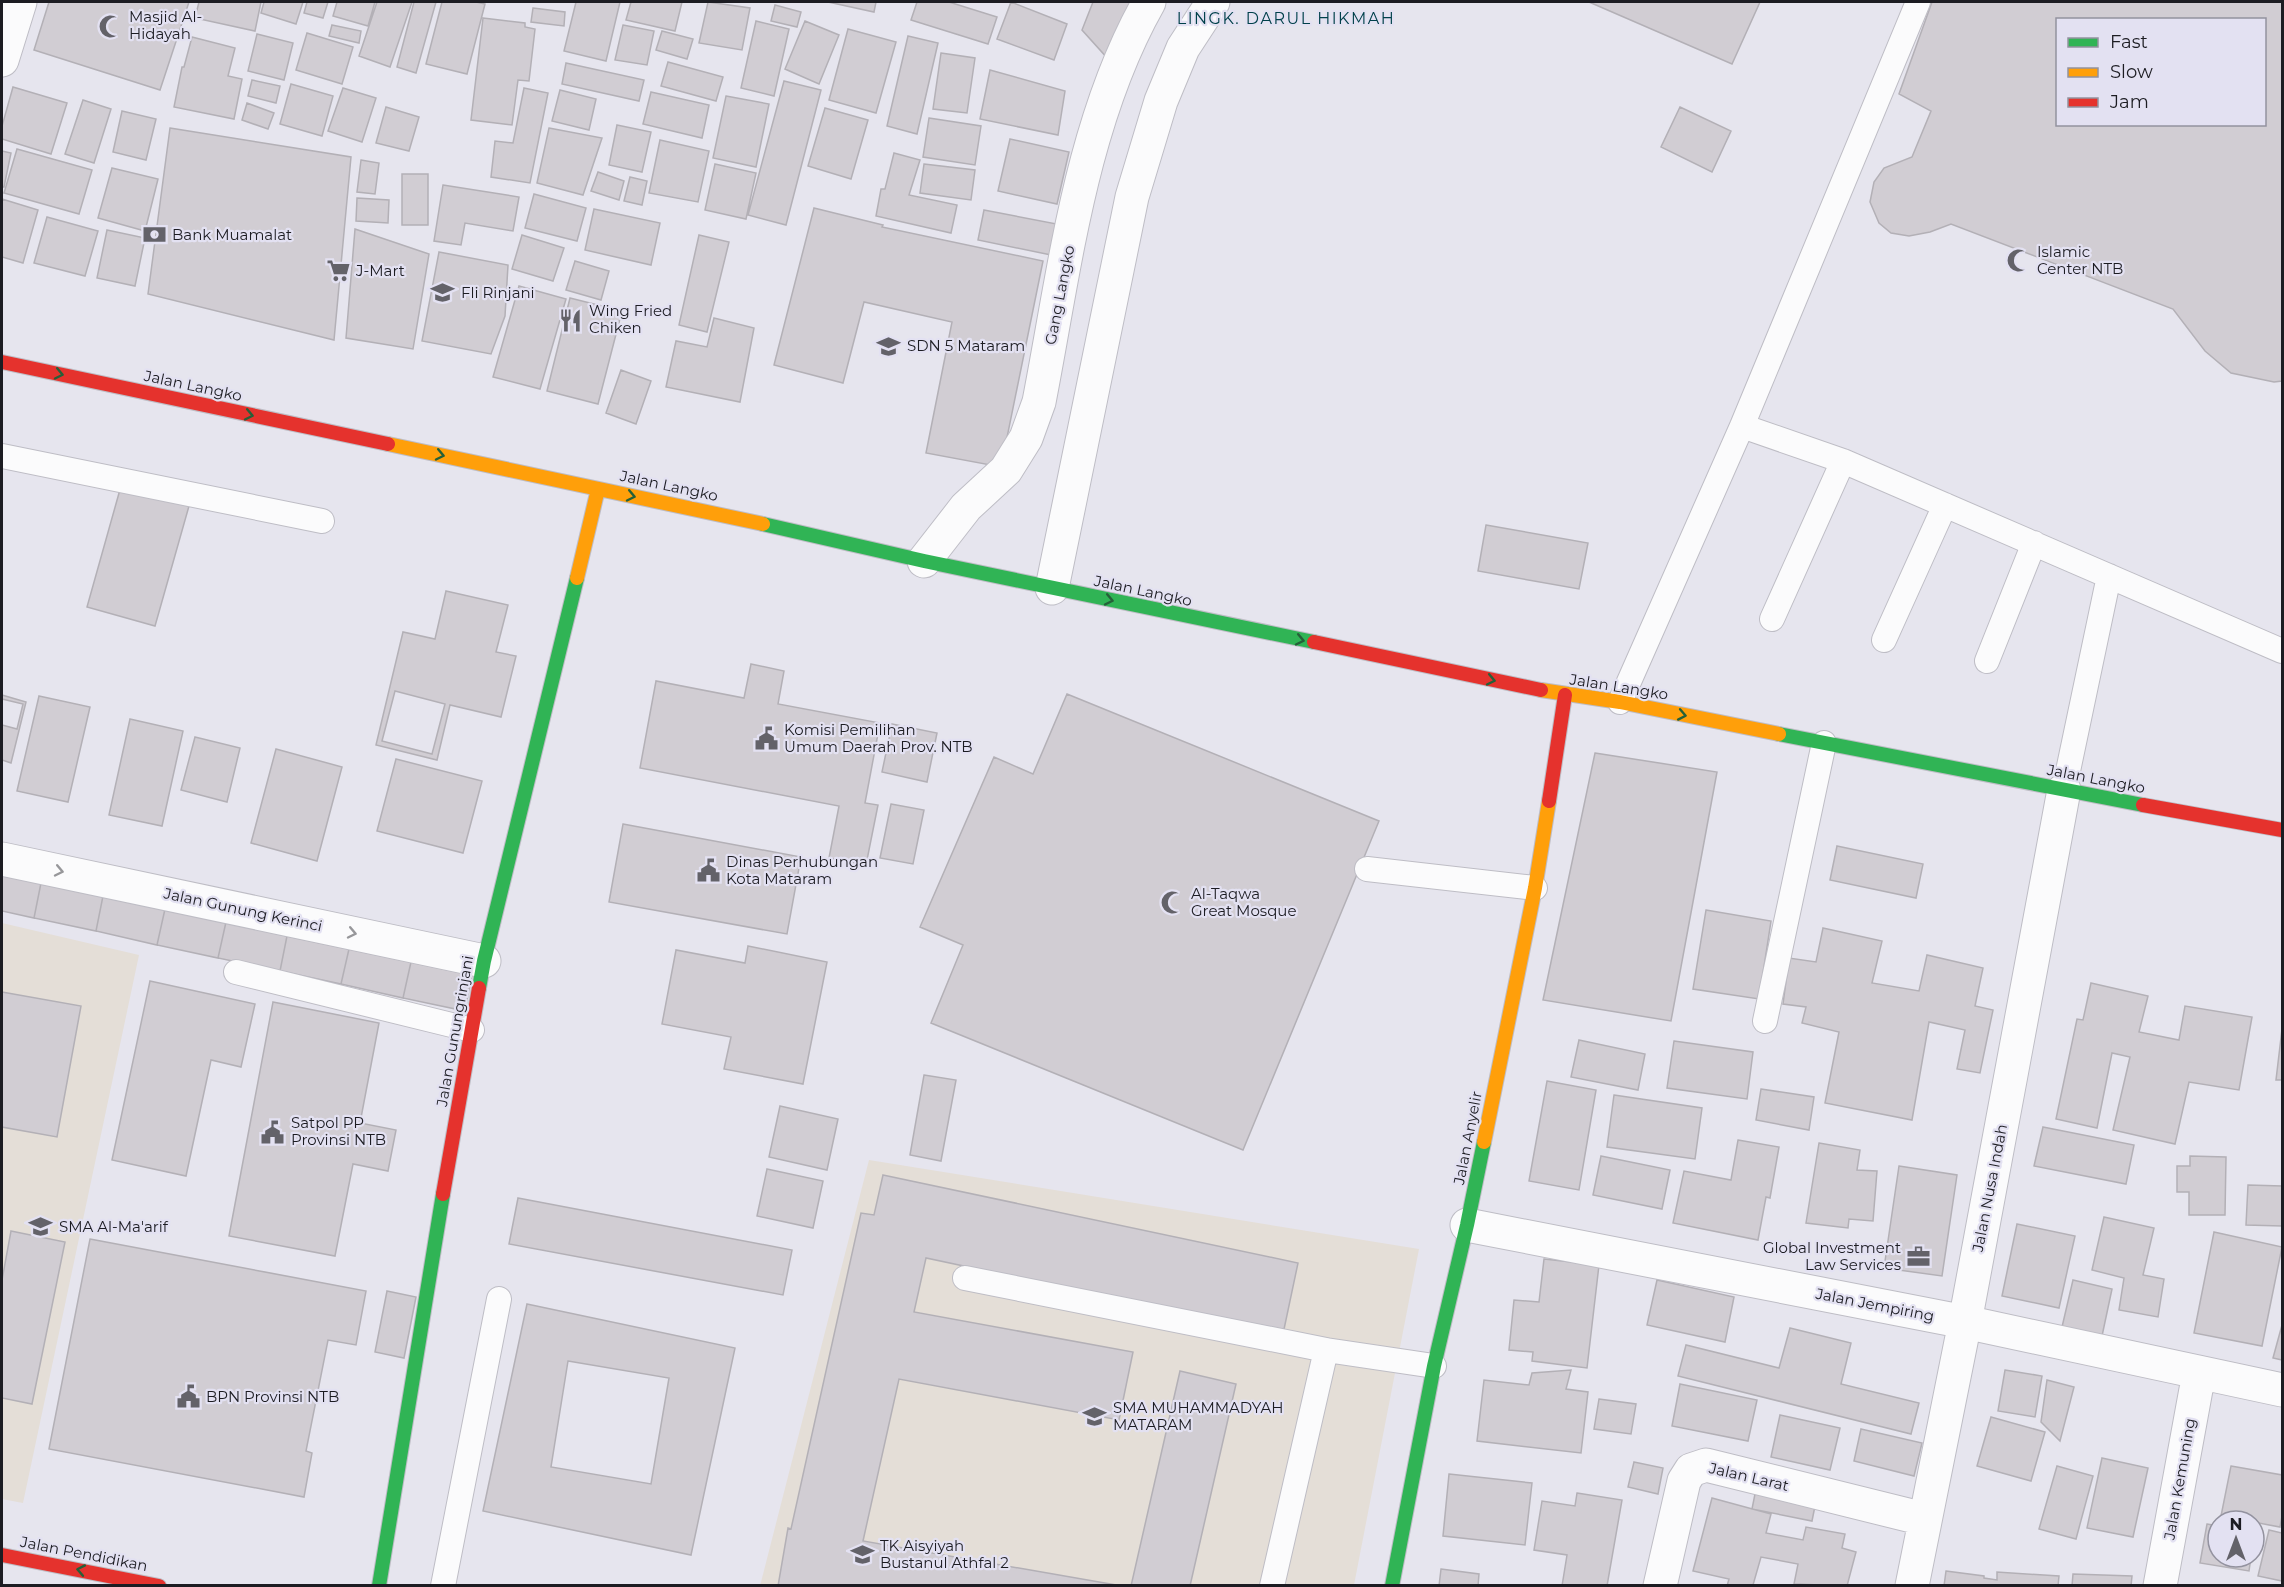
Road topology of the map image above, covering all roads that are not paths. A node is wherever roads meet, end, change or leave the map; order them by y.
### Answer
1 (20, 2) edge
2 (1149, 2) edge
3 (1213, 2) edge
4 (1918, 2) edge
5 (2, 60) edge
6 (2, 362) edge
7 (1742, 426) junction
8 (2, 456) edge
9 (1843, 460) junction
10 (598, 489) junction
11 (1945, 505) junction
12 (322, 522) dead end
13 (2034, 543) junction
14 (924, 561) junction
15 (2109, 576) junction
16 (1052, 588) junction
17 (1772, 619) dead end
18 (1884, 640) dead end
19 (2283, 651) edge
20 (1988, 661) dead end
21 (1565, 695) junction
22 (1620, 702) junction
23 (1824, 743) junction
24 (2064, 790) junction
25 (2283, 830) edge
26 (2, 859) edge
27 (1367, 869) dead end
28 (1535, 888) junction
29 (484, 961) junction
30 (236, 972) dead end
31 (1765, 1022) dead end
32 (472, 1030) junction
33 (1467, 1225) junction
34 (965, 1278) dead end
35 (499, 1299) dead end
36 (1965, 1322) junction
37 (1326, 1350) junction
38 (1434, 1366) junction
39 (2199, 1373) junction
40 (2283, 1390) edge
41 (1924, 1519) junction
42 (2, 1555) edge
43 (159, 1586) edge
44 (379, 1586) edge
45 (443, 1586) edge
46 (1272, 1586) edge
47 (1392, 1586) edge
48 (1660, 1586) edge
49 (1912, 1586) edge
50 (2160, 1586) edge

1 - 5 street
2 - 14 street, Gang Langko
3 - 16 street
4 - 7 lane
6 -> 10 main road, Jalan Langko
7 - 9 lane
7 - 22 lane
8 - 12 lane
9 - 11 lane
9 - 17 lane
10 -> 14 main road, Jalan Langko
10 - 29 main road, Jalan Gunungrinjani
11 - 13 lane
11 - 18 lane
13 - 15 lane
13 - 20 lane
14 - 16 main road, Jalan Langko
15 - 19 lane
15 - 24 lane
16 -> 21 main road, Jalan Langko
21 - 22 main road, Jalan Langko
21 - 28 main road, Jalan Anyelir
22 -> 23 main road, Jalan Langko
23 - 24 main road, Jalan Langko
23 - 31 lane
24 - 25 main road, Jalan Langko
24 - 36 street, Jalan Nusa Indah
26 -> 29 street, Jalan Gunung Kerinci
27 - 28 lane
28 - 33 main road, Jalan Anyelir
29 - 32 main road, Jalan Gunungrinjani
30 - 32 lane
32 - 44 main road, Jalan Gunungrinjani
33 - 36 street, Jalan Jempiring
33 - 38 main road, Jalan Anyelir
34 - 37 lane
35 - 45 lane
36 - 39 street, Jalan Jempiring
36 - 41 street, Jalan Nusa Indah
37 - 38 lane
37 - 46 lane
38 - 47 main road, Jalan Anyelir
39 - 40 street, Jalan Jempiring
39 - 50 street, Jalan Kemuning
41 - 48 street, Jalan Larat
41 - 49 street, Jalan Nusa Indah
43 -> 42 main road, Jalan Pendidikan

